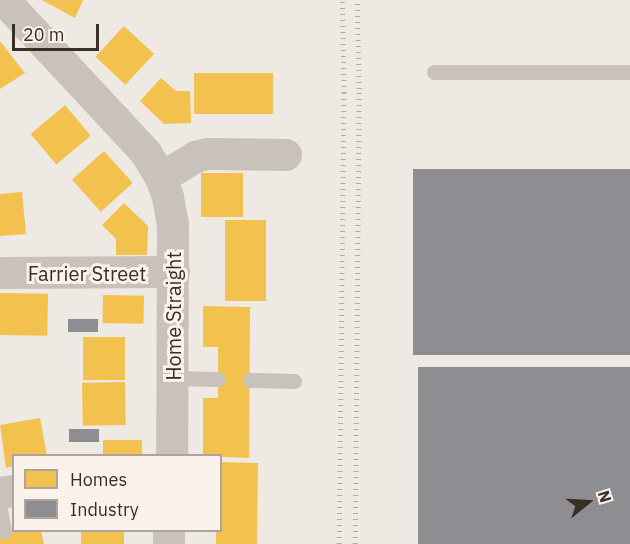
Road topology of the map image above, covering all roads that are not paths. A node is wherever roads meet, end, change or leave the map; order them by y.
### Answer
1 (4, 0) edge
2 (434, 72) dead end
3 (630, 72) edge
4 (286, 154) dead end
5 (161, 178) junction
6 (174, 272) junction
7 (0, 273) edge
8 (172, 378) junction
9 (218, 379) dead end
10 (250, 380) dead end
11 (294, 381) dead end
12 (172, 454) edge
13 (0, 509) edge
14 (4, 532) dead end

1 - 5 street, Home Straight
2 - 3 lane
4 - 5 street
5 - 6 street, Home Straight
6 - 7 street, Farrier Street
6 - 8 street, Home Straight
8 - 9 lane
8 - 12 street, Home Straight
10 - 11 lane
13 - 14 lane

